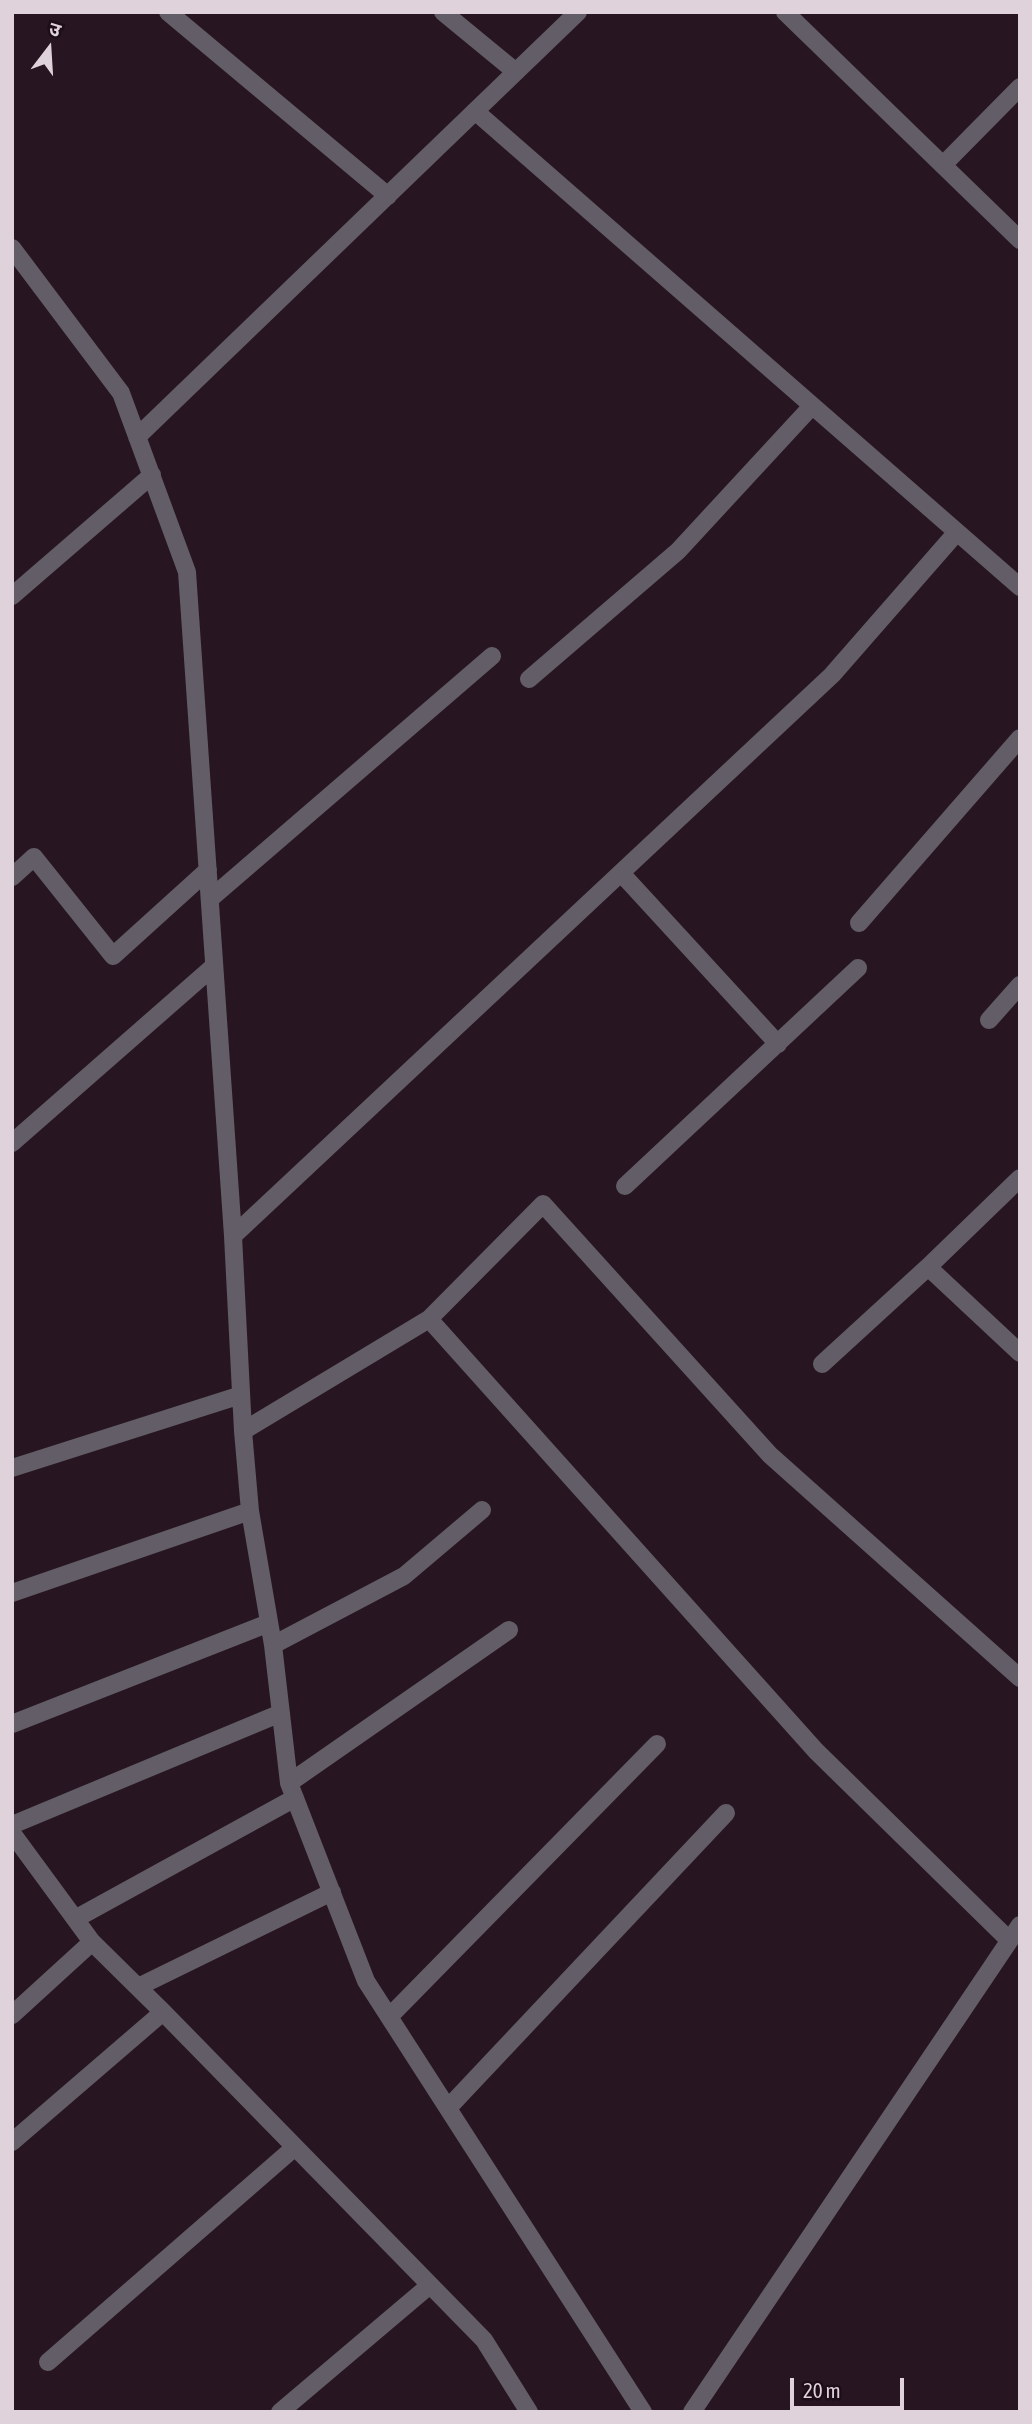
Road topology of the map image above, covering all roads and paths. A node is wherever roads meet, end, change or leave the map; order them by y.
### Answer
1 (168, 12) edge
2 (443, 12) edge
3 (578, 12) edge
4 (785, 12) edge
5 (516, 72) junction
6 (1020, 87) edge
7 (475, 111) junction
8 (943, 165) junction
9 (388, 196) junction
10 (1020, 240) edge
11 (12, 248) edge
12 (812, 405) junction
13 (137, 437) junction
14 (152, 475) junction
15 (957, 532) junction
16 (1020, 587) edge
17 (12, 596) edge
18 (492, 656) dead end
19 (529, 680) dead end
20 (1020, 738) edge
21 (208, 870) junction
22 (621, 873) junction
23 (12, 877) edge
24 (210, 899) junction
25 (859, 923) dead end
26 (214, 966) junction
27 (858, 968) dead end
28 (1020, 985) edge
29 (989, 1020) dead end
30 (778, 1044) junction
31 (12, 1143) edge
32 (1020, 1178) edge
33 (625, 1186) dead end
34 (233, 1236) junction
35 (928, 1267) junction
36 (429, 1319) junction
37 (1020, 1353) edge
38 (822, 1364) dead end
39 (241, 1395) junction
40 (243, 1431) junction
41 (12, 1468) edge
42 (482, 1510) dead end
43 (250, 1511) junction
44 (12, 1593) edge
45 (270, 1623) junction
46 (509, 1630) dead end
47 (273, 1645) junction
48 (1020, 1678) edge
49 (281, 1713) junction
50 (12, 1724) edge
51 (657, 1744) dead end
52 (292, 1790) junction
53 (726, 1813) dead end
54 (12, 1825) edge
55 (12, 1833) edge
56 (332, 1892) junction
57 (75, 1919) junction
58 (1020, 1925) edge
59 (1009, 1940) junction
60 (92, 1942) junction
61 (138, 1987) junction
62 (163, 2012) junction
63 (12, 2015) edge
64 (389, 2017) junction
65 (448, 2108) junction
66 (12, 2142) edge
67 (295, 2147) junction
68 (430, 2285) junction
69 (48, 2362) dead end
70 (280, 2412) edge
71 (529, 2412) edge
72 (643, 2412) edge
73 (692, 2412) edge

1 - 9 street
2 - 5 street
3 - 5 street
4 - 8 street
5 - 7 street
6 - 8 street
7 - 9 street
7 - 12 street
8 - 10 street
9 - 13 street
11 - 13 street
12 - 15 street
12 - 19 street
13 - 14 street
14 - 17 street
14 - 21 street
15 - 16 street
15 - 22 street
18 - 24 street
20 - 25 street
21 - 23 street
21 - 24 street
22 - 30 street
22 - 34 street
24 - 26 street
26 - 31 street
26 - 34 street
27 - 30 street
28 - 29 street
30 - 33 street
32 - 35 street
34 - 39 street
35 - 37 street
35 - 38 street
36 - 40 street
36 - 48 street
36 - 59 street
39 - 40 street
39 - 41 street
40 - 43 street
42 - 47 street
43 - 44 street
43 - 45 street
45 - 47 street
45 - 50 street
46 - 52 street
47 - 49 street
49 - 52 street
49 - 54 street
51 - 64 street
52 - 56 street
52 - 57 street
53 - 65 street
55 - 57 street
56 - 61 street
56 - 64 street
57 - 60 street
58 - 59 street
59 - 73 street
60 - 61 street
60 - 63 street
61 - 62 street
62 - 66 street
62 - 67 street
64 - 65 street
65 - 72 street
67 - 68 street
67 - 69 street
68 - 70 street
68 - 71 street

